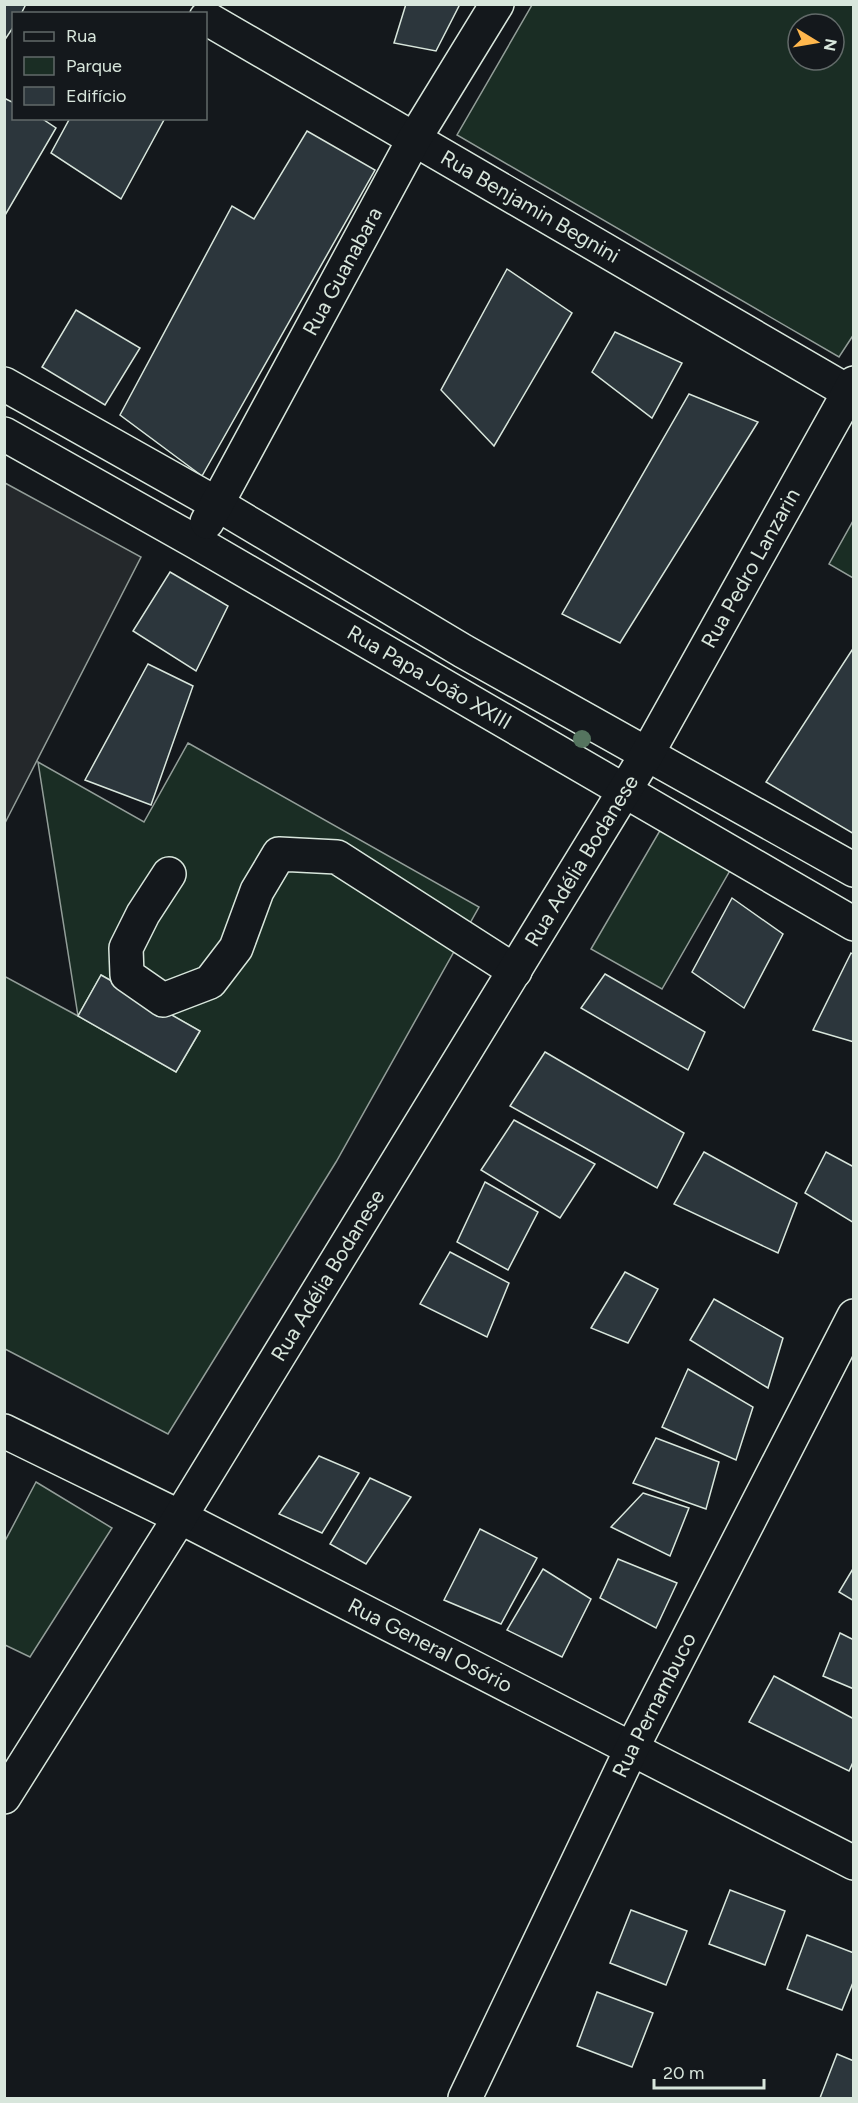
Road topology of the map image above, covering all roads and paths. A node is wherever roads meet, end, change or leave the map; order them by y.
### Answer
1 (497, 4) edge
2 (207, 19) edge
3 (413, 141) junction
4 (4, 384) edge
5 (852, 390) edge
6 (4, 434) edge
7 (101, 441) junction
8 (82, 478) junction
9 (217, 504) junction
10 (196, 542) junction
11 (463, 651) junction
12 (444, 687) junction
13 (647, 754) junction
14 (624, 792) junction
15 (854, 870) edge
16 (170, 874) dead end
17 (854, 924) edge
18 (515, 971) junction
19 (854, 1316) edge
20 (4, 1431) edge
21 (180, 1517) junction
22 (632, 1748) junction
23 (4, 1797) edge
24 (854, 1863) edge
25 (465, 2098) edge

1 - 3 street, Rua Guanabara
2 - 3 street, Rua Benjamin Begnini
3 - 5 street, Rua Benjamin Begnini
3 - 9 street, Rua Guanabara
4 - 7 street, Rua Papa João XXIII
5 - 13 street, Rua Pedro Lanzarin
6 - 8 street, Rua Papa João XXIII
7 - 8 street
7 - 9 street, Rua Papa João XXIII
8 - 10 street, Rua Papa João XXIII
9 - 10 street, Rua Guanabara
9 - 11 street, Rua Papa João XXIII
10 - 12 street, Rua Papa João XXIII
11 - 12 street
11 - 13 street, Rua Papa João XXIII
12 - 14 street, Rua Papa João XXIII
13 - 14 street, Rua Adélia Bodanese
13 - 15 street, Rua Papa João XXIII
14 - 17 street, Rua Papa João XXIII
14 - 18 street, Rua Adélia Bodanese
16 - 18 street
18 - 21 street, Rua Adélia Bodanese
19 - 22 street, Rua Pernambuco
20 - 21 street, Rua General Osório
21 - 22 street, Rua General Osório
21 - 23 street, Rua Adélia Bodanese
22 - 24 street, Rua General Osório
22 - 25 street, Rua Pernambuco

